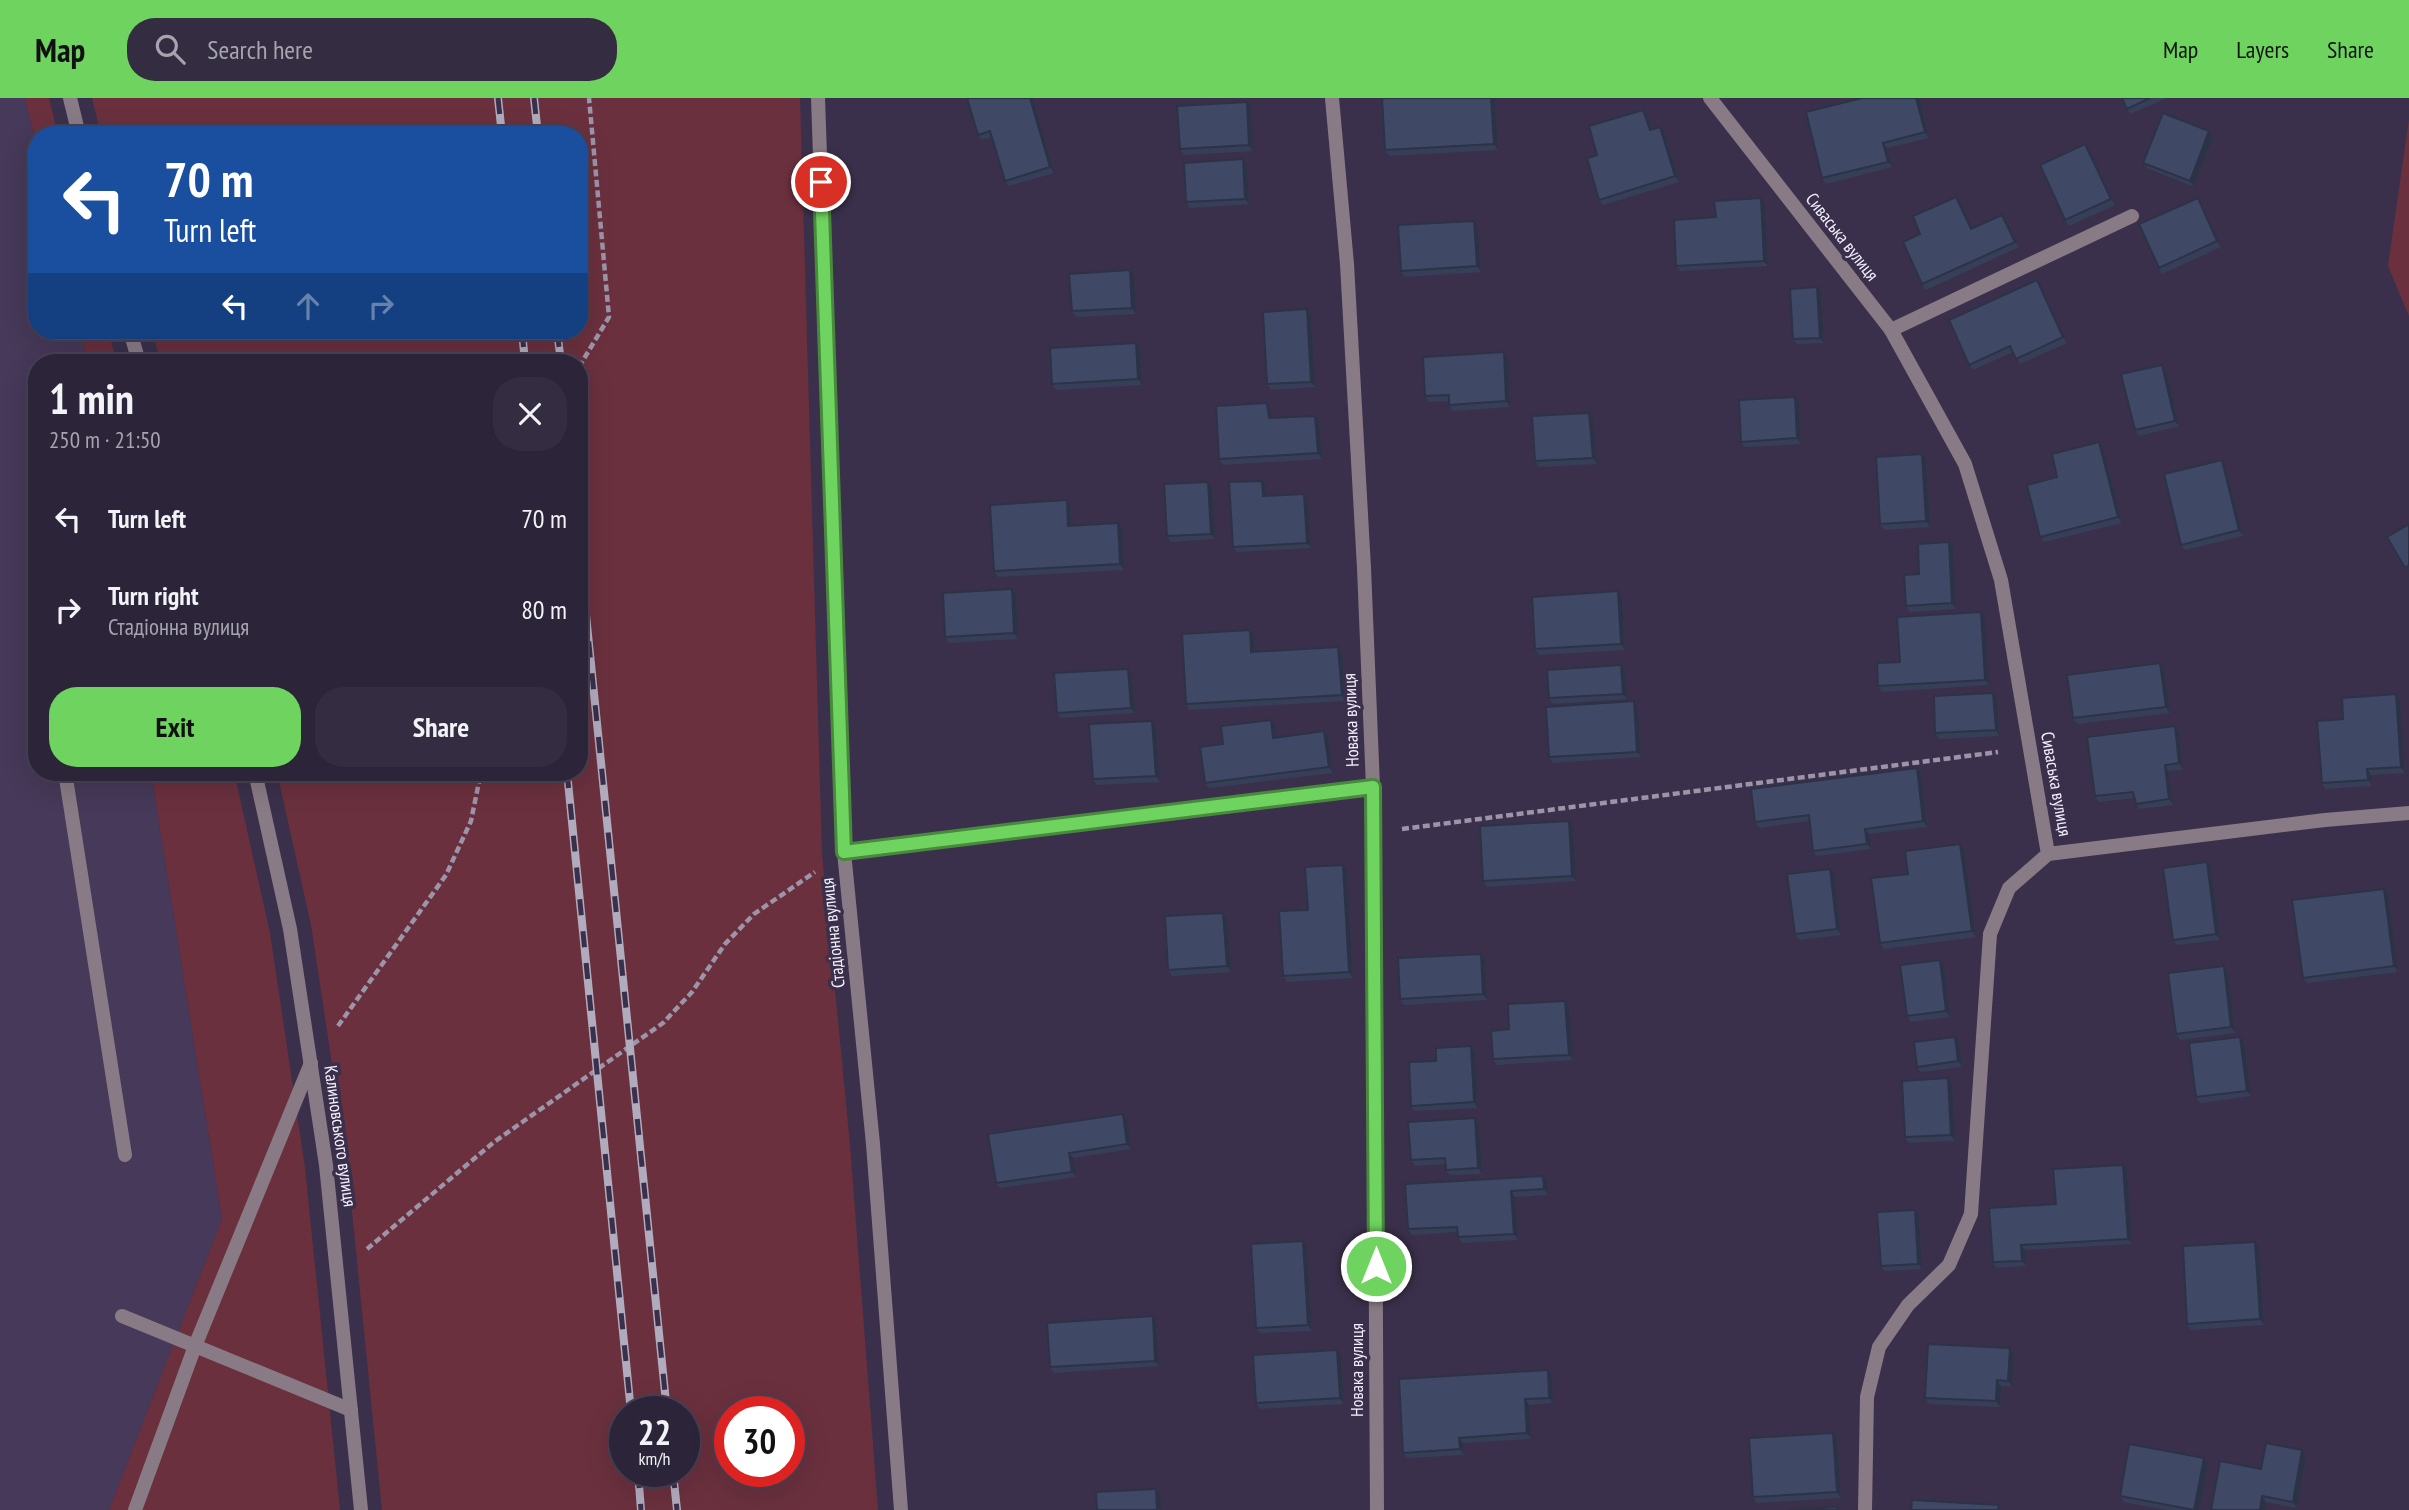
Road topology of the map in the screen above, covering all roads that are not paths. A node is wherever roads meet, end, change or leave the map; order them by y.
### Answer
1 (70, 98) edge
2 (818, 98) edge
3 (1332, 98) edge
4 (1710, 98) edge
5 (77, 126) edge
6 (2132, 216) dead end
7 (1891, 330) junction
8 (66, 781) edge
9 (257, 781) edge
10 (1373, 787) junction
11 (2409, 813) edge
12 (844, 852) junction
13 (2048, 854) junction
14 (311, 1063) junction
15 (125, 1155) dead end
16 (122, 1316) dead end
17 (195, 1346) junction
18 (351, 1410) junction
19 (135, 1510) edge
20 (361, 1510) edge
21 (901, 1510) edge
22 (1377, 1510) edge
23 (1865, 1510) edge

1 - 5 street
2 - 12 street, Стадіонна вулиця
3 - 10 street, Новака вулиця
4 - 7 street, Сиваська вулиця
6 - 7 street
7 - 13 street, Сиваська вулиця
8 - 15 street
9 - 14 street, Калиновського вулиця
10 - 12 street
10 - 22 street, Новака вулиця
11 - 13 street
12 - 21 street, Стадіонна вулиця
13 - 23 street, Сиваська вулиця
14 - 17 street
14 - 18 street, Калиновського вулиця
16 - 17 street
17 - 18 street
17 - 19 street
18 - 20 street, Калиновського вулиця

